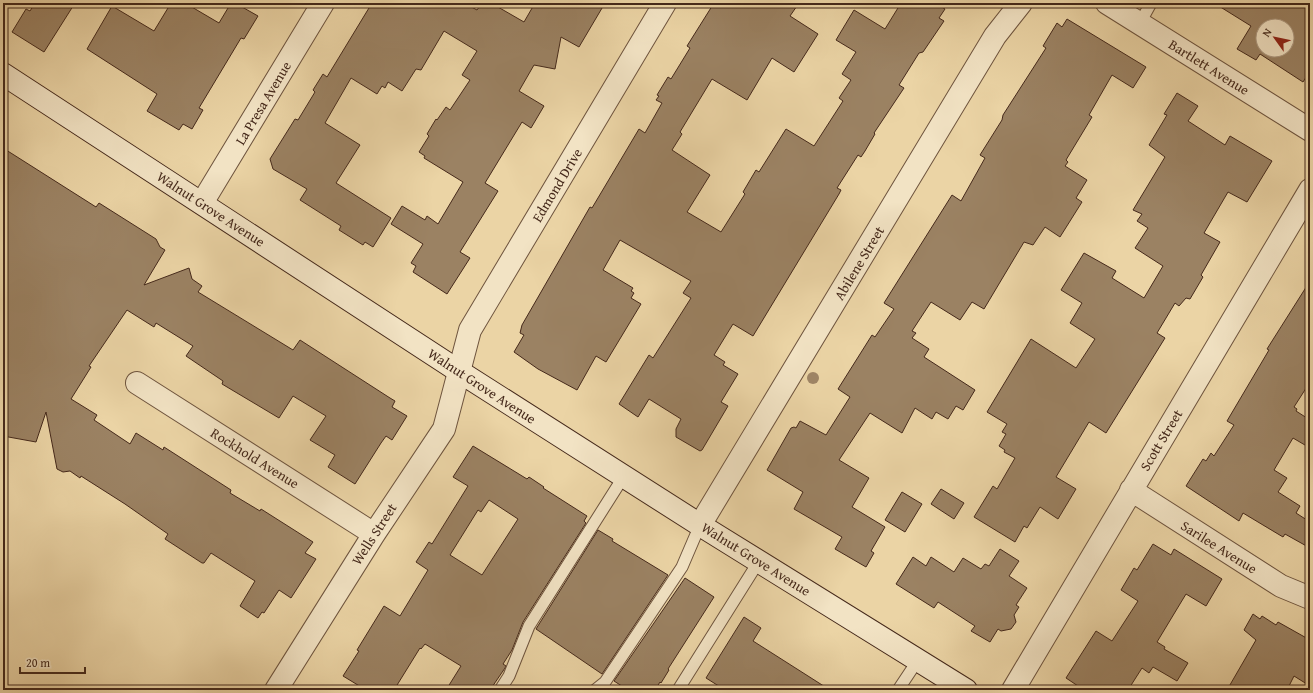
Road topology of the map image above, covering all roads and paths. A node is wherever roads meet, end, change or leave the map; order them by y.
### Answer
1 (323, 3) edge
2 (665, 3) edge
3 (1021, 3) edge
4 (1107, 3) edge
5 (1151, 3) edge
6 (1140, 24) junction
7 (3, 74) edge
8 (1310, 130) edge
9 (1310, 190) edge
10 (202, 203) junction
11 (460, 372) junction
12 (137, 383) dead end
13 (624, 476) junction
14 (1130, 490) junction
15 (700, 525) junction
16 (374, 534) junction
17 (759, 561) junction
18 (1310, 598) edge
19 (918, 660) junction
20 (276, 690) edge
21 (500, 690) edge
22 (595, 690) edge
23 (678, 690) edge
24 (898, 690) edge
25 (966, 690) edge
26 (1013, 690) edge

1 - 10 street, La Presa Avenue
2 - 11 street, Edmond Drive
3 - 15 street, Abilene Street
4 - 6 street, Bartlett Avenue
5 - 6 lane
6 - 8 street, Bartlett Avenue
7 - 10 street, Walnut Grove Avenue
9 - 14 street, Scott Street
10 - 11 street, Walnut Grove Avenue
11 - 13 street, Walnut Grove Avenue
11 - 16 street, Wells Street
12 - 16 street, Rockhold Avenue
13 - 15 street, Walnut Grove Avenue
13 - 21 lane
14 - 18 street, Sarilee Avenue
14 - 26 street, Scott Street
15 - 17 street, Walnut Grove Avenue
15 - 22 lane
16 - 20 street, Wells Street
17 - 19 street, Walnut Grove Avenue
17 - 23 lane
19 - 24 lane
19 - 25 street, Walnut Grove Avenue

